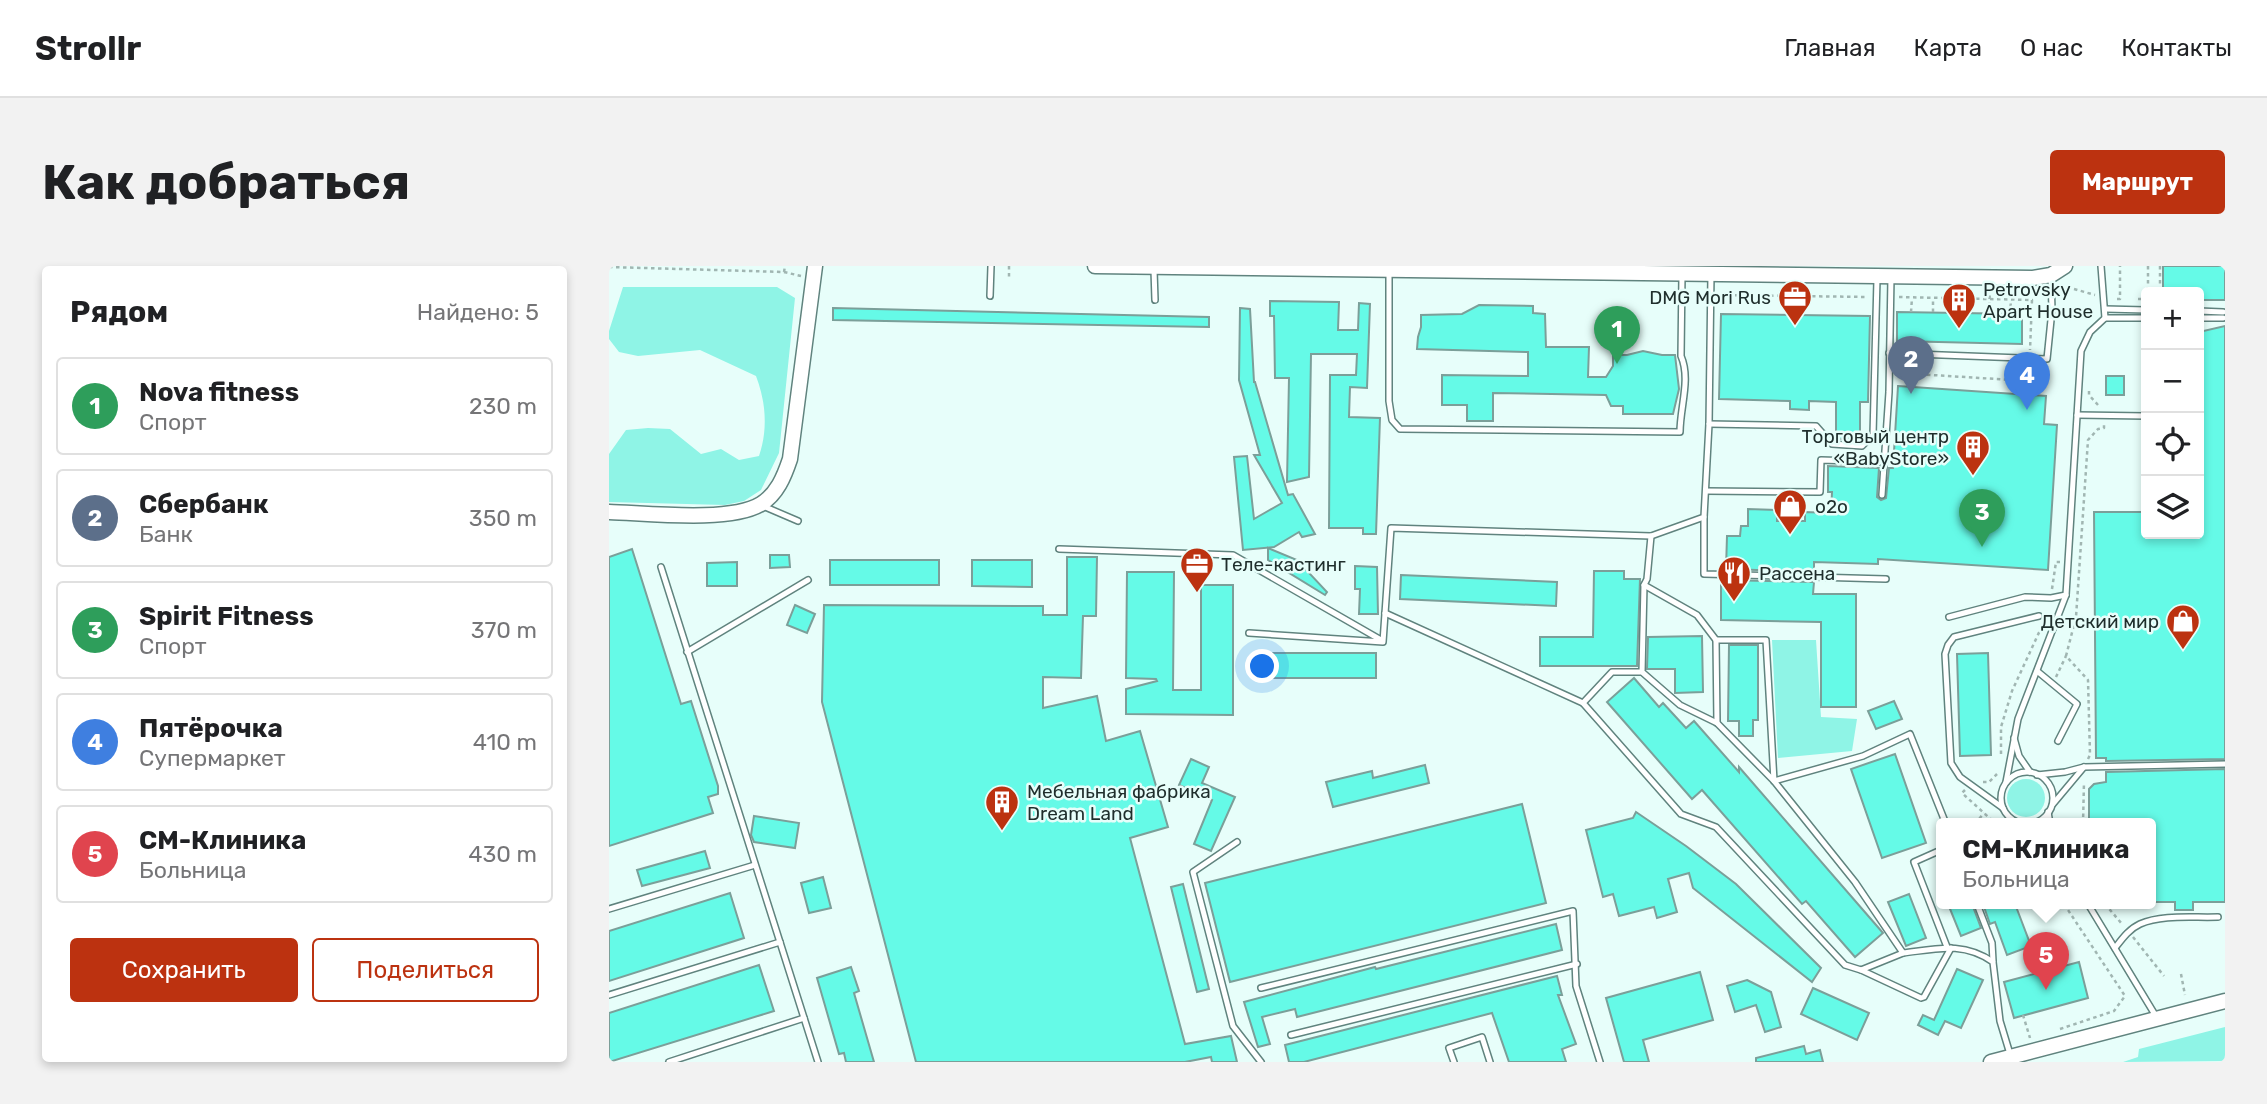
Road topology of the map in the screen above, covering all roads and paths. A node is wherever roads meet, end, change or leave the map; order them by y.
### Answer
1 (785, 266) edge
2 (815, 266) edge
3 (991, 266) edge
4 (1009, 266) edge
5 (1095, 266) edge
6 (2065, 266) edge
7 (2101, 266) edge
8 (2120, 266) edge
9 (2147, 266) edge
10 (2159, 266) edge
11 (609, 267) edge
12 (1154, 267) edge
13 (1264, 267) edge
14 (1389, 270) junction
15 (1601, 270) edge
16 (1718, 272) edge
17 (1682, 274) junction
18 (2051, 275) junction
19 (1884, 277) junction
20 (1009, 278) dead end
21 (1990, 287) dead end
22 (2148, 287) edge
23 (2160, 287) edge
24 (1711, 295) junction
25 (991, 296) dead end
26 (1876, 297) junction
27 (1890, 297) junction
28 (1912, 298) junction
29 (1933, 298) junction
30 (1990, 298) junction
31 (2011, 299) junction
32 (1155, 300) dead end
33 (2113, 300) dead end
34 (2105, 309) junction
35 (2141, 310) edge
36 (1911, 312) dead end
37 (1933, 312) dead end
38 (2204, 312) edge
39 (1989, 313) dead end
40 (2010, 314) dead end
41 (2204, 317) edge
42 (2105, 318) junction
43 (2141, 318) edge
44 (1889, 352) junction
45 (2029, 358) junction
46 (1889, 372) junction
47 (2088, 383) dead end
48 (2077, 415) junction
49 (2104, 415) junction
50 (2141, 416) edge
51 (1709, 424) junction
52 (1884, 462) junction
53 (1706, 491) junction
54 (1882, 495) dead end
55 (760, 505) junction
56 (609, 512) edge
57 (1705, 517) junction
58 (798, 521) dead end
59 (1651, 536) junction
60 (1059, 550) dead end
61 (2067, 562) junction
62 (2081, 562) junction
63 (660, 568) dead end
64 (1886, 579) dead end
65 (808, 580) dead end
66 (1644, 585) junction
67 (2066, 595) junction
68 (2051, 598) junction
69 (1385, 613) junction
70 (1949, 617) dead end
71 (2042, 617) joint
72 (1249, 633) dead end
73 (1716, 640) junction
74 (1383, 642) junction
75 (687, 652) junction
76 (2066, 656) junction
77 (2036, 671) junction
78 (1642, 672) junction
79 (2053, 685) junction
80 (1583, 703) junction
81 (1717, 723) junction
82 (2014, 732) junction
83 (2058, 741) dead end
84 (2001, 755) dead end
85 (2090, 755) junction
86 (2079, 759) dead end
87 (2225, 764) edge
88 (2116, 765) junction
89 (2084, 767) junction
90 (2000, 769) dead end
91 (2030, 772) junction
92 (2115, 774) dead end
93 (2037, 775) junction
94 (1774, 781) junction
95 (1982, 782) dead end
96 (2006, 782) junction
97 (2053, 804) junction
98 (2003, 808) junction
99 (2048, 812) junction
100 (1984, 813) dead end
101 (1944, 818) edge
102 (1980, 818) edge
103 (2010, 818) edge
104 (2041, 818) edge
105 (2049, 818) edge
106 (2083, 818) edge
107 (1237, 842) dead end
108 (1936, 852) edge
109 (755, 865) junction
110 (609, 909) edge
111 (1979, 909) edge
112 (2067, 909) edge
113 (2091, 909) edge
114 (2218, 917) dead end
115 (780, 943) junction
116 (1949, 948) junction
117 (2115, 948) junction
118 (1903, 953) junction
119 (1993, 962) junction
120 (1577, 964) junction
121 (1860, 970) junction
122 (2181, 974) dead end
123 (1261, 988) dead end
124 (609, 995) edge
125 (2185, 995) dead end
126 (2225, 1001) edge
127 (2023, 1015) dead end
128 (804, 1018) junction
129 (2157, 1018) junction
130 (2053, 1031) dead end
131 (1291, 1035) dead end
132 (2041, 1035) dead end
133 (2011, 1057) junction
134 (669, 1062) edge
135 (818, 1062) edge
136 (1262, 1062) edge
137 (1454, 1062) edge
138 (1490, 1062) edge
139 (1600, 1062) edge
140 (1991, 1062) edge

1 - 11 path
2 - 55 street
3 - 25 lane
4 - 20 path
5 - 12 street
6 - 18 street
7 - 34 lane
8 - 33 path
9 - 22 path
10 - 23 path
12 - 13 street
12 - 32 lane
13 - 14 street
14 - 15 street
14 - 17 lane
15 - 17 street
16 - 17 street
16 - 19 street
16 - 24 lane
18 - 19 street
18 - 45 lane
19 - 26 lane
19 - 27 lane
21 - 30 path
24 - 26 path
24 - 51 lane
26 - 51 lane
27 - 28 path
27 - 44 lane
28 - 29 path
28 - 36 path
29 - 30 path
29 - 37 path
30 - 31 path
30 - 39 path
31 - 40 path
31 - 45 path
34 - 35 lane
34 - 42 lane
38 - 41 lane
42 - 43 lane
42 - 48 lane
44 - 45 lane
44 - 46 lane
45 - 46 path
46 - 52 lane
47 - 49 path
48 - 49 lane
48 - 61 lane
49 - 50 lane
49 - 62 path
51 - 53 lane
52 - 53 lane
52 - 54 lane
53 - 57 lane
55 - 56 street
55 - 58 lane
57 - 59 lane
57 - 64 lane
59 - 66 lane
59 - 69 lane
60 - 74 lane
61 - 62 path
61 - 67 lane
61 - 68 path
62 - 76 path
63 - 75 lane
65 - 75 lane
66 - 73 lane
66 - 78 lane
67 - 68 lane
67 - 77 lane
68 - 70 lane
69 - 74 lane
69 - 80 lane
71 - 84 path
71 - 98 lane
72 - 74 lane
73 - 81 lane
73 - 94 lane
75 - 109 lane
76 - 79 path
76 - 85 path
77 - 79 lane
77 - 82 lane
78 - 80 lane
78 - 81 lane
79 - 83 lane
80 - 121 lane
81 - 94 lane
82 - 91 lane
82 - 96 lane
85 - 86 path
85 - 89 path
87 - 88 lane
88 - 89 lane
88 - 92 lane
89 - 93 lane
89 - 97 lane
89 - 106 path
90 - 95 path
91 - 93 lane
91 - 96 lane
93 - 97 lane
94 - 101 lane
94 - 118 lane
96 - 98 lane
97 - 99 lane
98 - 103 lane
99 - 104 lane
99 - 105 lane
100 - 102 path
107 - 136 lane
108 - 116 lane
109 - 110 lane
109 - 115 lane
111 - 119 lane
112 - 130 path
113 - 117 lane
114 - 117 lane
115 - 124 lane
115 - 128 lane
116 - 118 lane
116 - 119 lane
116 - 121 lane
117 - 129 lane
118 - 121 lane
119 - 133 lane
120 - 123 lane
120 - 131 lane
120 - 139 lane
122 - 125 path
126 - 129 street
127 - 132 path
128 - 134 lane
128 - 135 lane
129 - 133 street
133 - 140 street
137 - 138 lane

